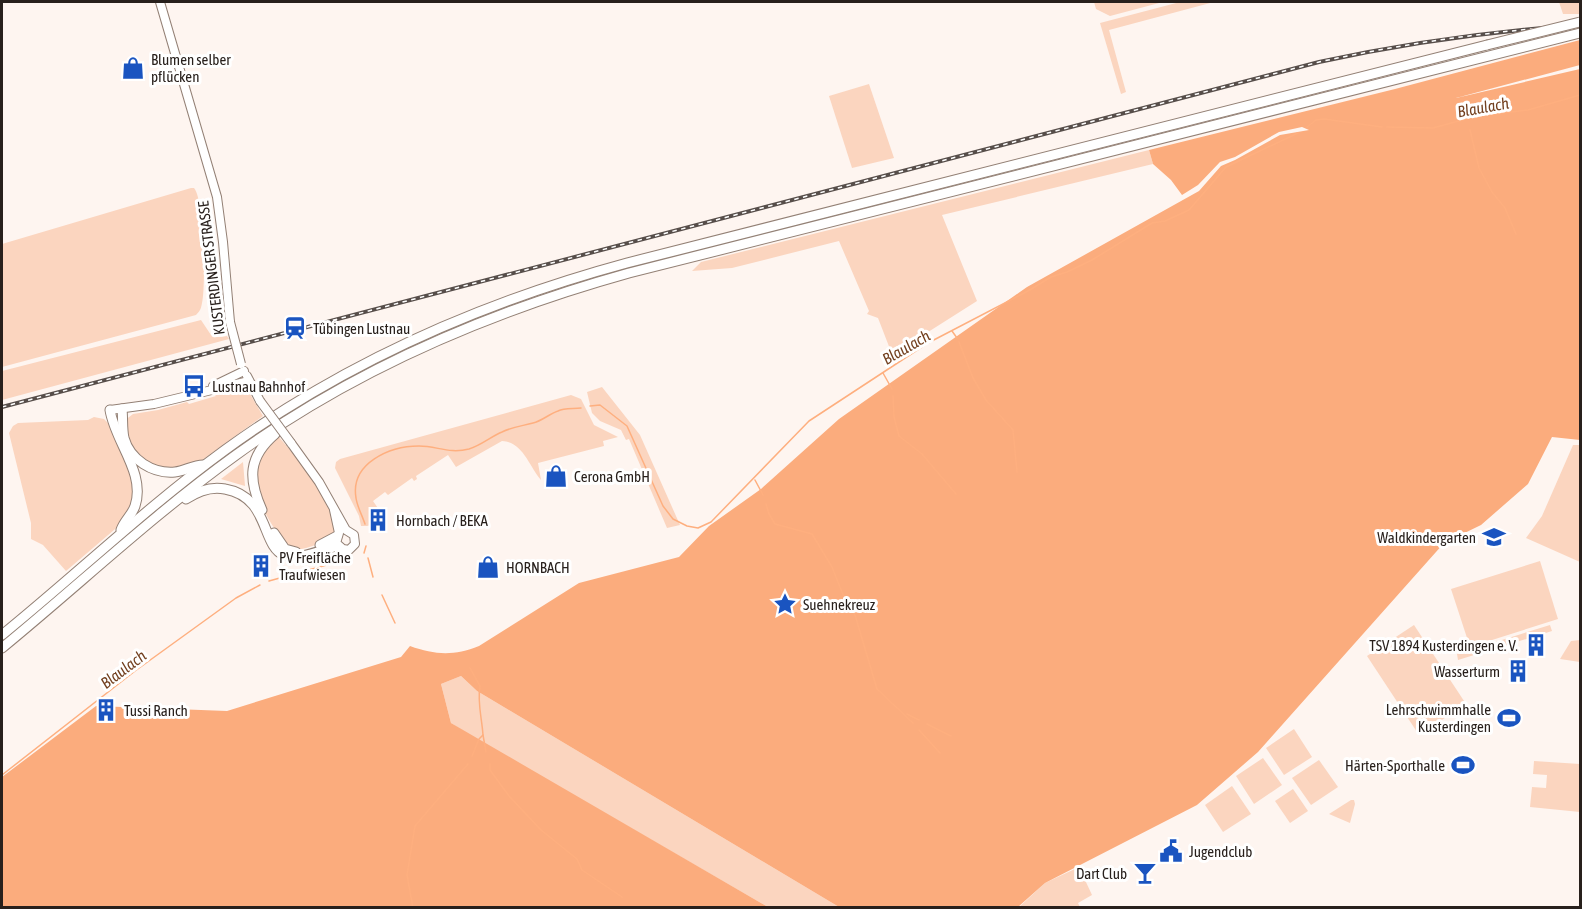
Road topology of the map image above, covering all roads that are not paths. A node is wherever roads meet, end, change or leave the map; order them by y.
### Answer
1 (160, 2) edge
2 (1581, 22) edge
3 (1581, 33) edge
4 (243, 368) junction
5 (249, 381) junction
6 (181, 399) junction
7 (122, 409) junction
8 (110, 410) joint
9 (290, 418) junction
10 (205, 465) junction
11 (154, 519) junction
12 (119, 535) junction
13 (340, 537) junction
14 (2, 635) edge
15 (2, 648) edge

1 - 4 street, KUSTERDINGER STRASSE, bridge
2 - 10 highway, bridge
3 - 9 highway
4 - 5 street, KUSTERDINGER STRASSE
4 - 6 street
5 - 6 street
5 - 13 street, KUSTERDINGER STRASSE, bridge
6 - 7 street
7 - 8 street
7 - 10 highway
8 - 12 highway
9 - 11 highway
9 - 13 highway
10 - 12 highway
11 - 13 highway
11 - 15 highway
12 - 14 highway

